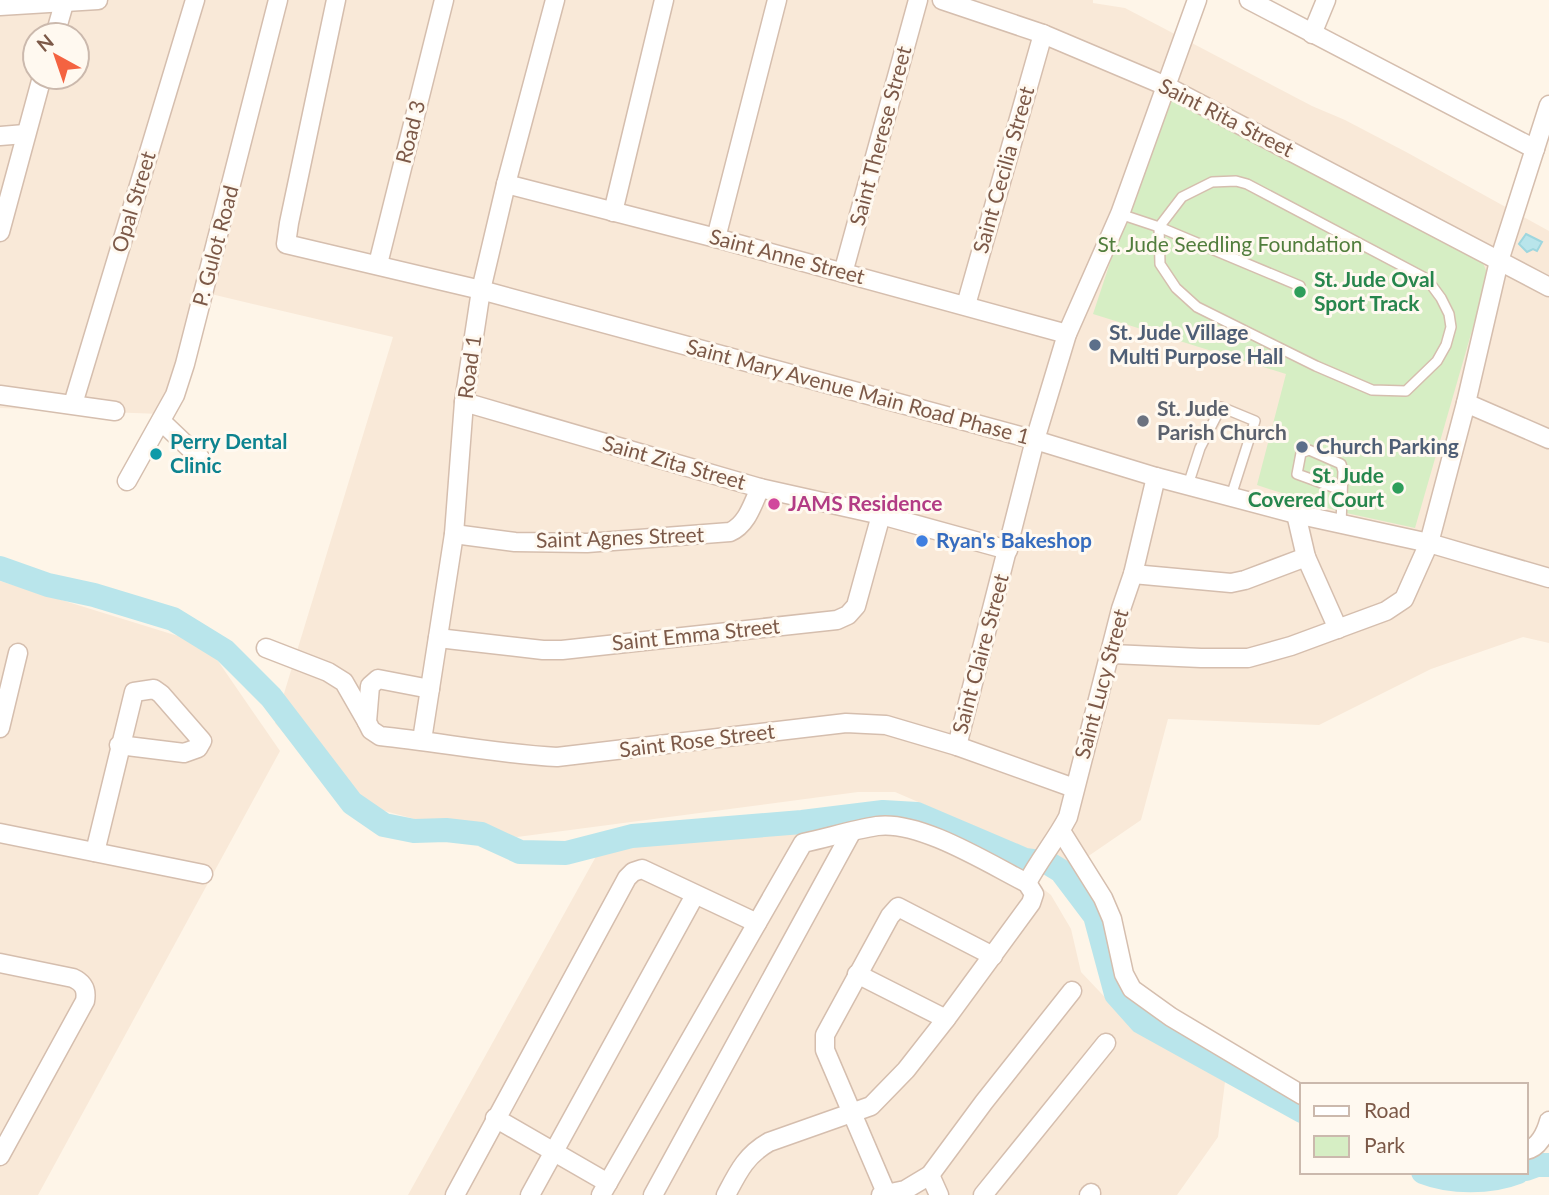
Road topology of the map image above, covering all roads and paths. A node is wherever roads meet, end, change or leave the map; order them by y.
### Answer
1 (98, 0) edge
2 (195, 0) edge
3 (278, 0) edge
4 (336, 0) edge
5 (444, 0) edge
6 (555, 0) edge
7 (664, 0) edge
8 (777, 0) edge
9 (918, 0) edge
10 (942, 0) edge
11 (1197, 0) edge
12 (1249, 0) edge
13 (1326, 0) edge
14 (65, 1) edge
15 (0, 6) edge
16 (59, 21) edge
17 (1042, 34) junction
18 (1312, 34) junction
19 (1166, 86) junction
20 (38, 91) edge
21 (1549, 105) edge
22 (25, 134) junction
23 (0, 136) edge
24 (1535, 149) junction
25 (506, 184) junction
26 (613, 212) junction
27 (1120, 214) junction
28 (1159, 227) junction
29 (0, 232) edge
30 (716, 238) junction
31 (1499, 261) junction
32 (377, 264) junction
33 (843, 273) junction
34 (1300, 286) dead end
35 (1549, 287) edge
36 (481, 290) junction
37 (966, 305) junction
38 (1067, 334) junction
39 (0, 395) edge
40 (464, 402) junction
41 (1466, 403) junction
42 (73, 404) junction
43 (115, 411) dead end
44 (161, 421) junction
45 (1549, 439) edge
46 (1035, 440) junction
47 (201, 459) dead end
48 (1156, 477) junction
49 (127, 481) dead end
50 (1188, 485) junction
51 (760, 488) junction
52 (1341, 490) junction
53 (1231, 496) junction
54 (1296, 514) junction
55 (881, 515) junction
56 (1341, 524) junction
57 (454, 534) junction
58 (1429, 543) junction
59 (1008, 550) junction
60 (1306, 557) junction
61 (1133, 574) junction
62 (1549, 578) edge
63 (1338, 629) junction
64 (438, 638) junction
65 (266, 648) dead end
66 (18, 653) dead end
67 (1112, 654) junction
68 (430, 688) junction
69 (367, 722) junction
70 (0, 728) edge
71 (422, 740) junction
72 (119, 745) junction
73 (957, 746) junction
74 (1074, 788) junction
75 (1061, 831) junction
76 (0, 833) edge
77 (851, 833) junction
78 (95, 852) junction
79 (203, 874) dead end
80 (1027, 884) junction
81 (695, 895) junction
82 (757, 923) junction
83 (993, 956) junction
84 (0, 963) edge
85 (857, 974) junction
86 (1072, 991) dead end
87 (946, 1019) junction
88 (1106, 1043) dead end
89 (1300, 1094) edge
90 (852, 1115) junction
91 (495, 1118) junction
92 (1549, 1121) edge
93 (1528, 1150) edge
94 (554, 1152) junction
95 (0, 1156) edge
96 (930, 1175) junction
97 (605, 1189) edge
98 (454, 1195) edge
99 (530, 1195) edge
100 (653, 1195) edge
101 (726, 1195) edge
102 (881, 1195) edge
103 (887, 1195) edge
104 (939, 1195) edge
105 (983, 1195) edge

1 - 14 street
2 - 42 street, Opal Street
3 - 44 street, P. Gulot Road
4 - 32 street, Saint Mary Avenue Main Road Phase 1
5 - 32 street, Road 3
6 - 25 street, Road 1
7 - 26 street
8 - 30 street
9 - 33 street, Saint Therese Street
10 - 17 street, Saint Rita Street
11 - 19 street, Saint Claire Street
12 - 18 street
13 - 18 street
14 - 15 street
14 - 16 street
17 - 19 street, Saint Rita Street
17 - 37 street, Saint Cecilia Street
18 - 24 street
19 - 27 street, Saint Claire Street
19 - 31 street, Saint Rita Street
20 - 22 street
21 - 24 street
22 - 23 street
22 - 29 street
24 - 31 street
25 - 26 street, Saint Anne Street
25 - 36 street, Road 1
26 - 30 street, Saint Anne Street
27 - 28 lane
27 - 38 street, Saint Claire Street
28 - 28 lane
28 - 34 lane
30 - 33 street, Saint Anne Street
31 - 35 street, Saint Rita Street
31 - 41 street
32 - 36 street, Saint Mary Avenue Main Road Phase 1
33 - 37 street, Saint Anne Street
36 - 40 street, Road 1
36 - 46 street, Saint Mary Avenue Main Road Phase 1
37 - 38 street, Saint Anne Street
38 - 46 street, Saint Claire Street
39 - 42 street
40 - 51 street, Saint Zita Street
40 - 57 street, Road 1
41 - 45 street
41 - 58 street
42 - 43 street
44 - 47 street
44 - 49 street, P. Gulot Road
46 - 48 street, Saint Mary Avenue Main Road Phase 1
46 - 59 street, Saint Claire Street
48 - 50 street, Saint Mary Avenue Main Road Phase 1
48 - 61 street, Saint Lucy Street
50 - 53 street, Saint Mary Avenue Main Road Phase 1
50 - 53 lane
51 - 55 street, Saint Zita Street
51 - 57 street, Saint Agnes Street
52 - 52 lane
52 - 56 lane
53 - 54 street, Saint Mary Avenue Main Road Phase 1
54 - 56 street, Saint Mary Avenue Main Road Phase 1
54 - 60 street
55 - 59 street, Saint Zita Street
55 - 64 street, Saint Emma Street
56 - 58 street, Saint Mary Avenue Main Road Phase 1
57 - 64 street, Road 1
58 - 62 street, Saint Mary Avenue Main Road Phase 1
58 - 63 street
59 - 73 street, Saint Claire Street
60 - 61 street
60 - 63 street
61 - 67 street, Saint Lucy Street
63 - 67 street
64 - 68 street, Road 1
65 - 69 street
66 - 70 street
67 - 74 street, Saint Lucy Street
68 - 69 street
68 - 71 street, Road 1
69 - 71 street, Saint Rose Street
71 - 73 street, Saint Rose Street
72 - 72 street
72 - 78 street
73 - 74 street, Saint Rose Street
74 - 75 street, Saint Lucy Street
75 - 80 street, Saint Lucy Street
75 - 89 street
76 - 78 street
77 - 80 street
77 - 82 street
77 - 100 street
78 - 79 street
80 - 83 street, Saint Lucy Street
81 - 82 street
81 - 91 street
81 - 94 street
82 - 97 street
83 - 85 street
83 - 87 street, Saint Lucy Street
84 - 95 street
85 - 87 street
85 - 90 street
86 - 96 street
87 - 90 street, Saint Lucy Street
88 - 105 street
90 - 101 street, Saint Lucy Street
90 - 103 street
91 - 94 street
91 - 98 street
92 - 93 street
94 - 97 street
94 - 99 street
96 - 103 street
96 - 104 street
102 - 103 street

